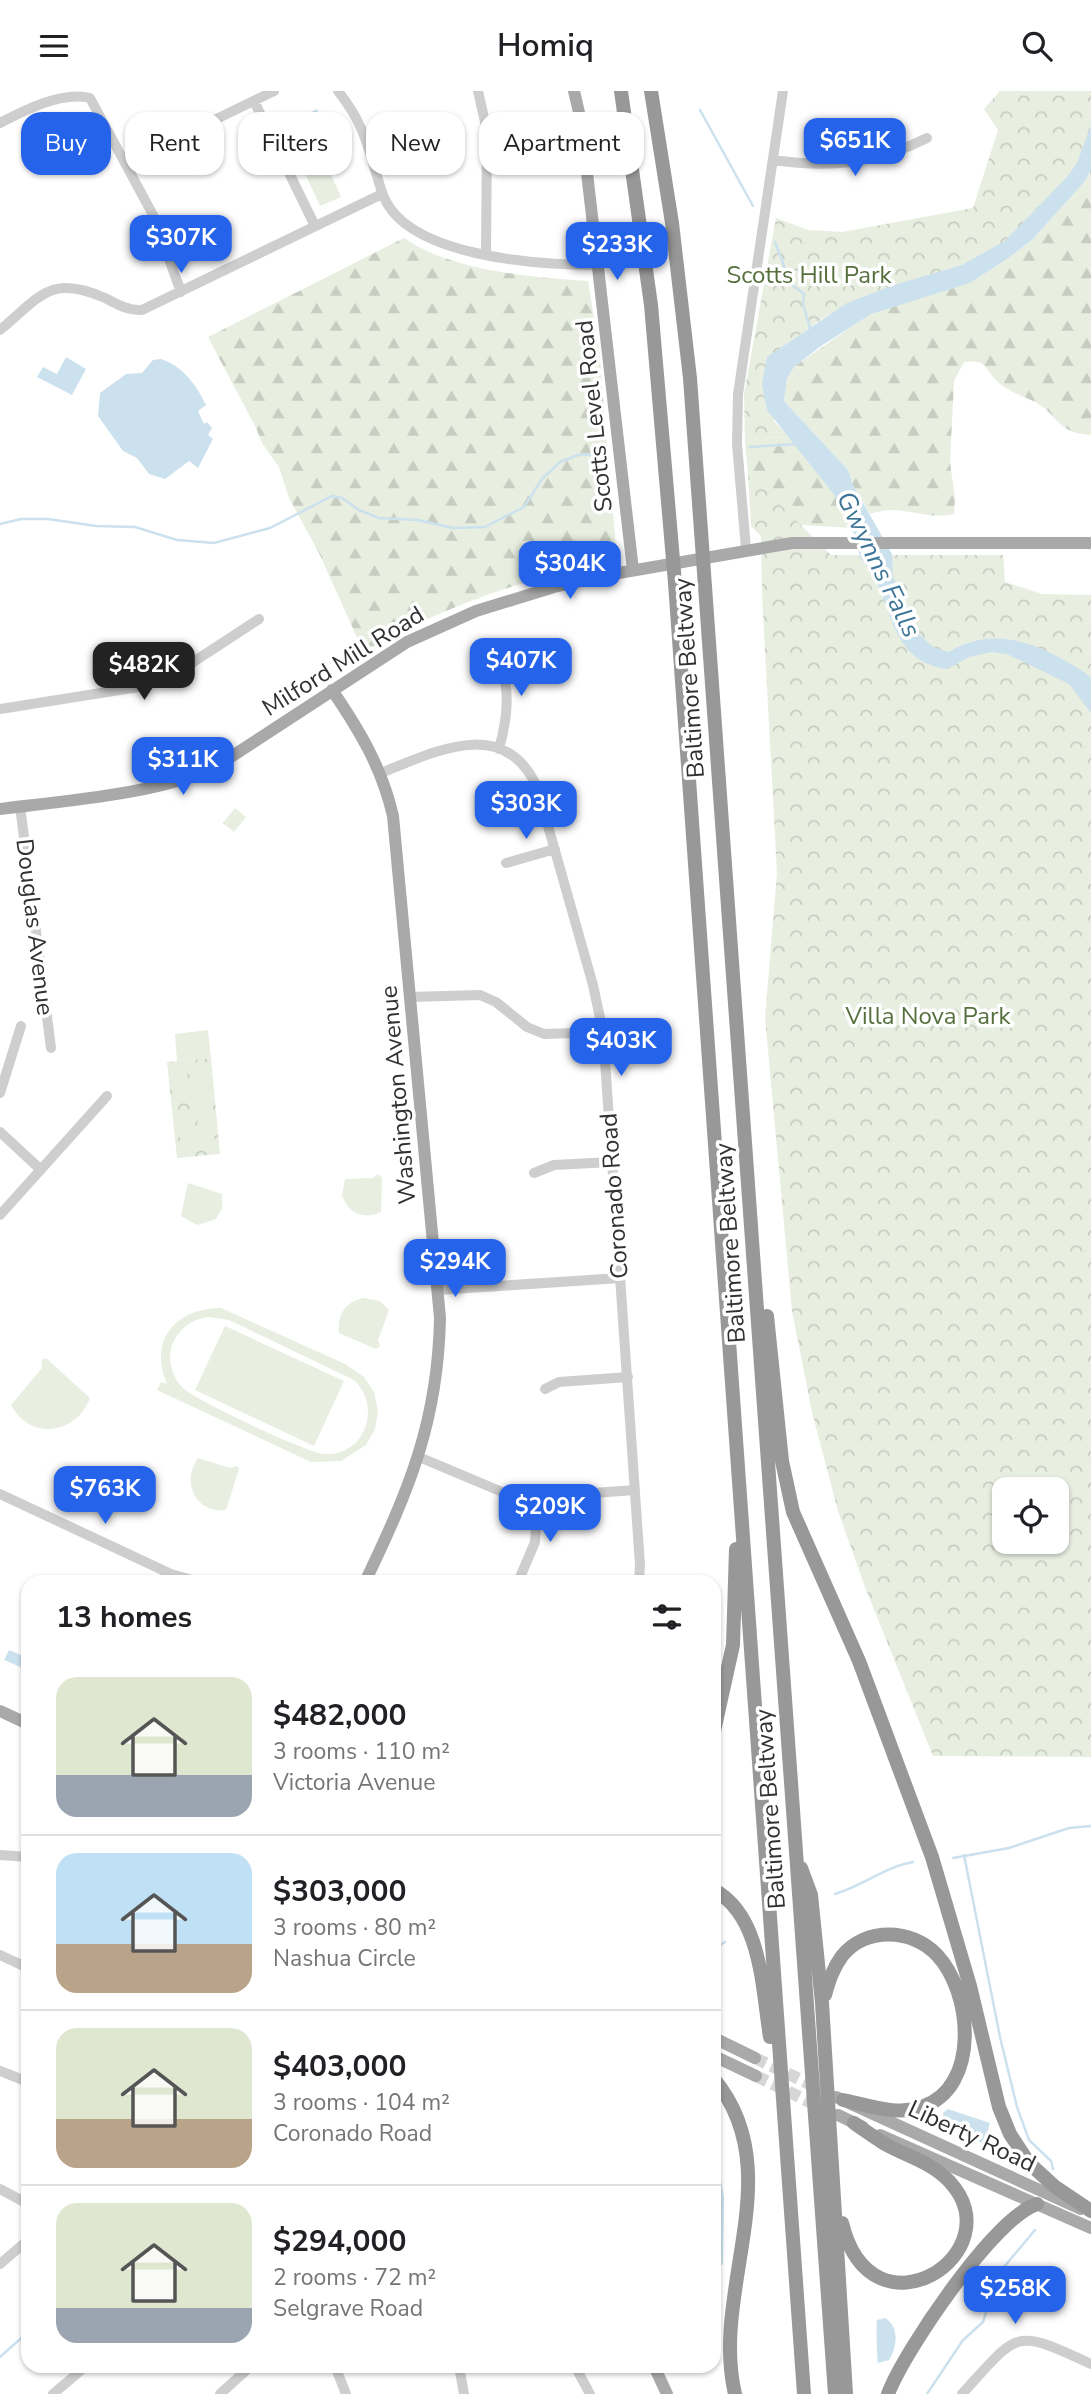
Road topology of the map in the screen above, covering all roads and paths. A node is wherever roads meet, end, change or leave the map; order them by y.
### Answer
1 (274, 91) edge
2 (338, 91) edge
3 (478, 91) edge
4 (575, 91) edge
5 (621, 91) edge
6 (651, 91) edge
7 (783, 91) edge
8 (254, 101) junction
9 (224, 116) edge
10 (0, 123) edge
11 (927, 138) dead end
12 (773, 160) junction
13 (125, 161) edge
14 (132, 175) edge
15 (382, 194) junction
16 (315, 226) junction
17 (486, 254) junction
18 (599, 265) junction
19 (181, 292) junction
20 (0, 330) edge
21 (1091, 543) edge
22 (746, 549) junction
23 (633, 570) junction
24 (259, 619) dead end
25 (493, 654) dead end
26 (332, 690) junction
27 (0, 709) edge
28 (499, 749) junction
29 (381, 773) junction
30 (20, 806) junction
31 (0, 809) edge
32 (555, 849) junction
33 (506, 863) dead end
34 (410, 997) junction
35 (22, 1026) dead end
36 (603, 1032) junction
37 (51, 1048) dead end
38 (0, 1093) edge
39 (107, 1096) dead end
40 (0, 1132) edge
41 (746, 1148) junction
42 (612, 1161) junction
43 (40, 1169) junction
44 (534, 1173) dead end
45 (0, 1215) edge
46 (620, 1278) junction
47 (438, 1290) junction
48 (628, 1377) junction
49 (545, 1389) dead end
50 (419, 1457) junction
51 (635, 1490) junction
52 (0, 1494) edge
53 (538, 1497) junction
54 (739, 1516) junction
55 (175, 1575) edge
56 (368, 1575) edge
57 (521, 1575) edge
58 (639, 1575) edge
59 (721, 1699) edge
60 (0, 1711) edge
61 (21, 1721) edge
62 (794, 1850) junction
63 (0, 1856) edge
64 (21, 1857) edge
65 (721, 1896) edge
66 (0, 1955) edge
67 (21, 1965) edge
68 (821, 2003) junction
69 (774, 2035) junction
70 (721, 2041) edge
71 (755, 2058) tunnel mouth
72 (721, 2059) edge
73 (0, 2071) edge
74 (756, 2076) tunnel mouth
75 (21, 2079) edge
76 (721, 2090) edge
77 (839, 2098) joint
78 (838, 2115) dead end
79 (853, 2123) junction
80 (834, 2185) junction
81 (0, 2189) edge
82 (21, 2200) edge
83 (1037, 2204) junction
84 (1091, 2213) edge
85 (1091, 2228) edge
86 (21, 2246) edge
87 (0, 2264) edge
88 (1091, 2364) edge
89 (78, 2373) edge
90 (243, 2373) edge
91 (338, 2373) edge
92 (460, 2373) edge
93 (579, 2373) edge
94 (657, 2373) edge
95 (52, 2394) edge
96 (220, 2394) edge
97 (346, 2394) edge
98 (464, 2394) edge
99 (590, 2394) edge
100 (667, 2394) edge
101 (735, 2394) edge
102 (804, 2394) edge
103 (835, 2394) edge
104 (846, 2394) edge
105 (888, 2394) edge
106 (962, 2394) edge

1 - 8 street
2 - 15 street
3 - 17 street
4 - 18 main road, Scotts Level Road
5 - 54 highway, Baltimore Beltway
6 - 41 highway, Baltimore Beltway
7 - 12 street
8 - 9 street
8 - 16 street
10 - 13 street
11 - 12 street
12 - 22 street
14 - 19 street
15 - 16 street
15 - 17 street
16 - 19 street
17 - 18 street
18 - 23 main road, Scotts Level Road
19 - 20 street
21 - 22 main road, Milford Mill Road
22 - 23 main road, Milford Mill Road
23 - 26 main road, Milford Mill Road
24 - 27 street
25 - 28 street
26 - 29 main road, Washington Avenue
26 - 30 main road, Milford Mill Road
28 - 29 street
28 - 32 street, Coronado Road
29 - 34 main road, Washington Avenue
30 - 31 main road, Milford Mill Road
30 - 37 street, Douglas Avenue
32 - 33 street
32 - 36 street, Coronado Road
34 - 36 street
34 - 47 main road, Washington Avenue
35 - 38 street
36 - 42 street, Coronado Road
39 - 43 street
40 - 43 street
41 - 62 highway, Baltimore Beltway
41 - 84 highway
42 - 44 street
42 - 46 street, Coronado Road
43 - 45 street
46 - 47 street
46 - 48 street, Coronado Road
47 - 50 main road, Washington Avenue
48 - 49 street
48 - 51 street, Coronado Road
50 - 53 street
50 - 56 main road, Washington Avenue
51 - 53 street
51 - 58 street, Coronado Road
52 - 55 street
53 - 57 street
54 - 59 highway
54 - 69 highway, Baltimore Beltway
60 - 61 main road
62 - 68 highway
62 - 103 highway, Baltimore Beltway
63 - 64 street
65 - 69 highway
66 - 67 street
68 - 77 highway
68 - 80 highway
69 - 102 highway
70 - 71 main road
72 - 74 main road
73 - 75 street
76 - 101 highway
77 - 84 main road, Liberty Road
78 - 79 main road, Liberty Road
79 - 80 highway
79 - 83 main road, Liberty Road
80 - 104 highway
81 - 82 street
83 - 85 main road, Liberty Road
83 - 105 highway
86 - 87 street
88 - 106 street
89 - 95 street
90 - 96 street
91 - 97 street
92 - 98 street
93 - 99 street
94 - 100 main road

